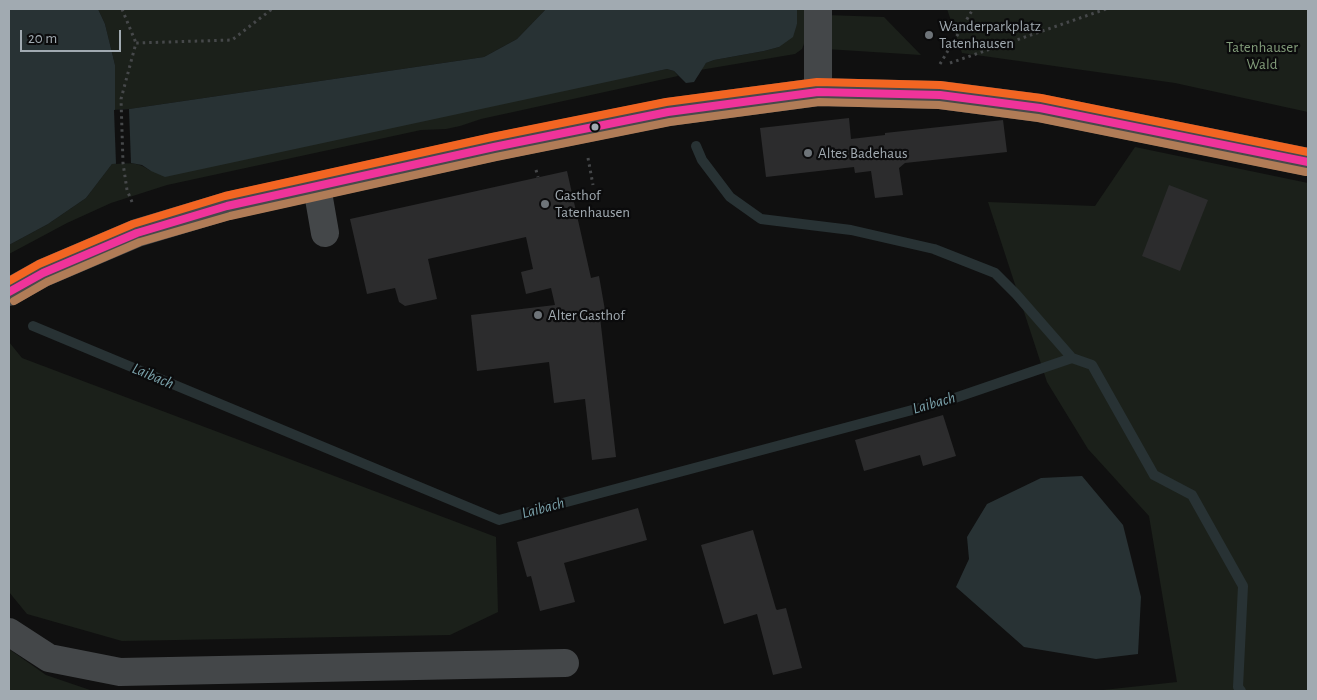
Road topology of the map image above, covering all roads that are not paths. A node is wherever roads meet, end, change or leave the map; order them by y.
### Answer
1 (818, 9) edge
2 (818, 92) junction
3 (1308, 162) edge
4 (317, 187) junction
5 (325, 233) dead end
6 (9, 292) edge
7 (9, 632) edge
8 (565, 663) dead end

1 - 2 street
2 - 3 main road
2 - 4 main road
4 - 5 street
4 - 6 main road
7 - 8 street

